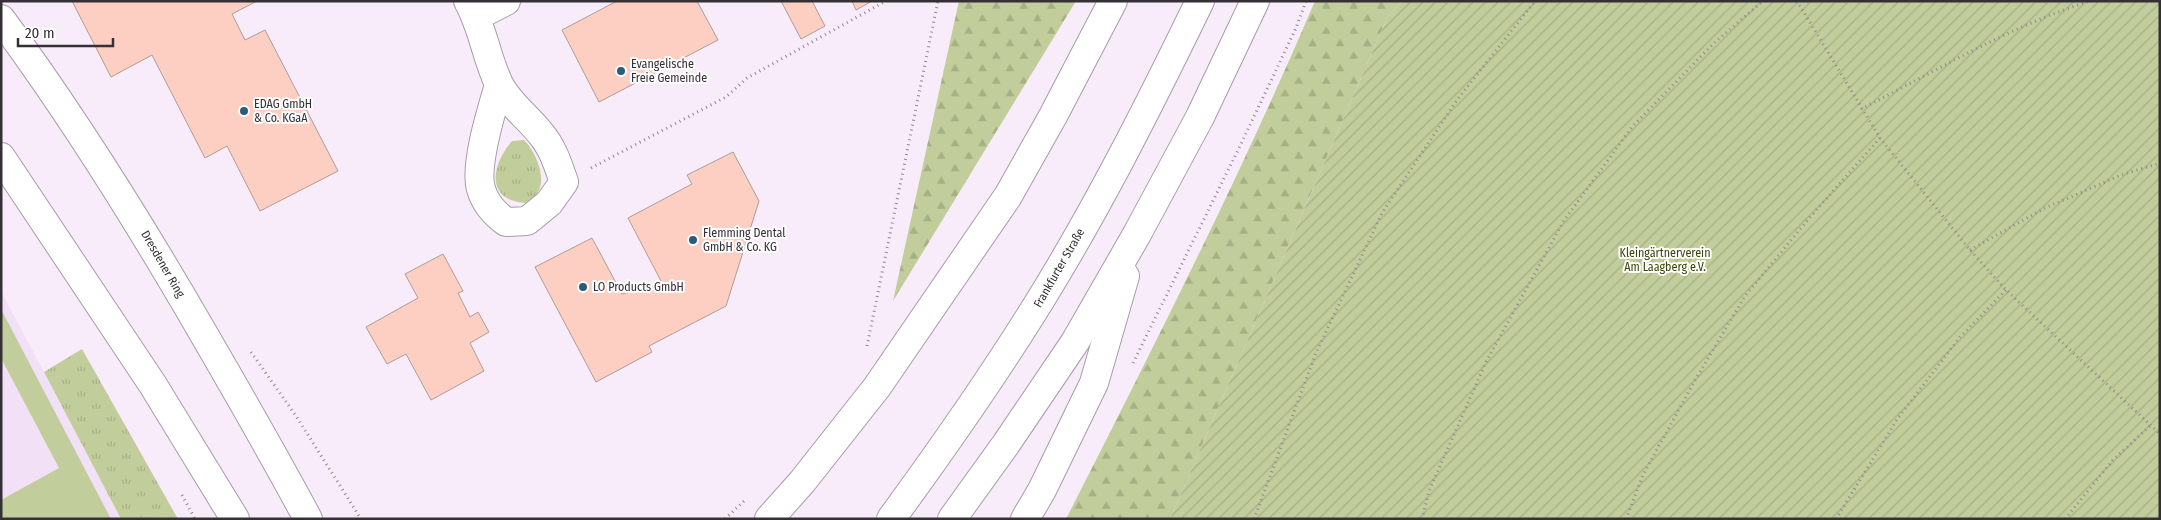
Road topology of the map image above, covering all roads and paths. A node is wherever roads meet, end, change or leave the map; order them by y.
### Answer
1 (506, 1) edge
2 (886, 1) edge
3 (938, 1) edge
4 (1113, 1) edge
5 (1200, 1) edge
6 (1254, 1) edge
7 (1306, 1) edge
8 (1534, 1) edge
9 (1763, 1) edge
10 (1797, 1) edge
11 (2090, 1) edge
12 (473, 9) edge
13 (1, 19) edge
14 (500, 85) junction
15 (1862, 109) junction
16 (1880, 138) junction
17 (1, 157) edge
18 (2160, 163) edge
19 (564, 182) junction
20 (1137, 234) junction
21 (1970, 250) junction
22 (2006, 290) junction
23 (872, 323) dead end
24 (1129, 370) dead end
25 (2150, 425) junction
26 (2160, 434) edge
27 (273, 453) junction
28 (235, 519) edge
29 (308, 519) edge
30 (329, 519) edge
31 (769, 519) edge
32 (891, 519) edge
33 (952, 519) edge
34 (1025, 519) edge
35 (1254, 519) edge
36 (1422, 519) edge
37 (1626, 519) edge
38 (1836, 519) edge
39 (2065, 519) edge

1 - 12 street
2 - 19 path
3 - 23 path
4 - 31 street
5 - 32 street, Frankfurter Straße
6 - 20 street
7 - 24 path
8 - 35 path
9 - 36 path
10 - 15 path
11 - 15 path
12 - 14 street
13 - 27 street, Dresdener Ring
14 - 19 street
14 - 19 street
15 - 16 path
16 - 21 path
16 - 37 path
17 - 28 street
18 - 21 path
20 - 33 street
20 - 34 street
21 - 22 path
22 - 25 path
22 - 38 path
25 - 26 path
25 - 39 path
27 - 29 street, Dresdener Ring
27 - 30 street

